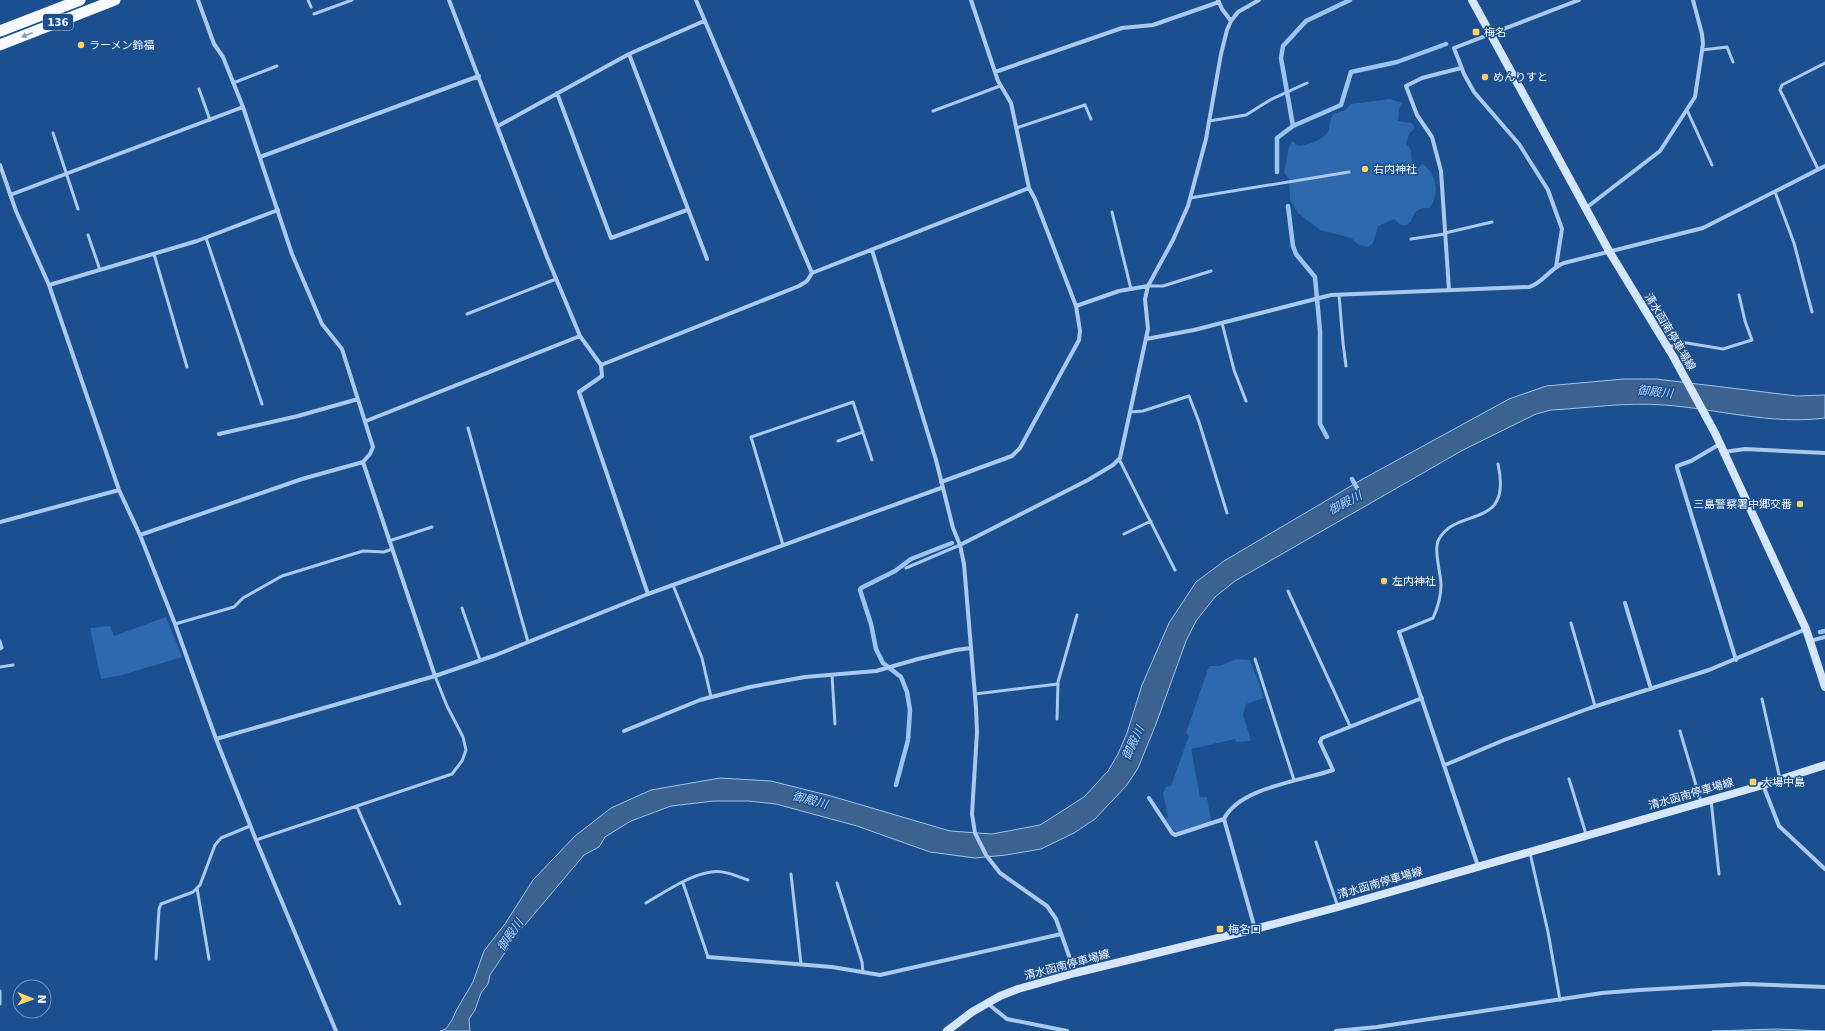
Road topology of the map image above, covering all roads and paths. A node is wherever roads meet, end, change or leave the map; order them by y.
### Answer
1 (80, 0) edge
2 (115, 0) edge
3 (198, 0) edge
4 (308, 0) edge
5 (352, 0) edge
6 (449, 0) edge
7 (696, 0) edge
8 (971, 0) edge
9 (1259, 0) edge
10 (1472, 0) edge
11 (1579, 0) edge
12 (1692, 0) edge
13 (1218, 1) edge
14 (311, 7) dead end
15 (314, 14) dead end
16 (704, 21) junction
17 (1231, 21) junction
18 (0, 31) edge
19 (1490, 35) junction
20 (0, 45) edge
21 (1702, 50) junction
22 (629, 54) junction
23 (1733, 62) dead end
24 (1825, 63) edge
25 (277, 66) dead end
26 (1461, 68) junction
27 (995, 72) junction
28 (479, 76) junction
29 (1307, 82) dead end
30 (233, 83) junction
31 (1000, 86) junction
32 (199, 89) dead end
33 (557, 93) junction
34 (243, 107) junction
35 (1687, 110) junction
36 (933, 111) dead end
37 (1091, 119) dead end
38 (210, 120) junction
39 (1209, 121) junction
40 (498, 126) junction
41 (1016, 128) junction
42 (53, 133) dead end
43 (260, 156) junction
44 (0, 165) edge
45 (1712, 165) dead end
46 (1825, 166) edge
47 (1818, 169) junction
48 (1349, 172) dead end
49 (66, 174) junction
50 (1029, 188) junction
51 (1775, 192) junction
52 (10, 194) junction
53 (1190, 198) junction
54 (78, 209) dead end
55 (1585, 209) junction
56 (278, 210) junction
57 (688, 210) junction
58 (1112, 212) dead end
59 (1492, 222) dead end
60 (1445, 234) junction
61 (88, 235) dead end
62 (206, 238) junction
63 (1411, 239) dead end
64 (872, 250) junction
65 (1608, 251) junction
66 (154, 254) junction
67 (706, 259) dead end
68 (1556, 267) junction
69 (100, 270) junction
70 (1211, 271) dead end
71 (812, 273) junction
72 (556, 279) junction
73 (49, 285) junction
74 (1148, 286) junction
75 (1131, 289) junction
76 (1449, 290) junction
77 (1339, 295) junction
78 (1739, 295) dead end
79 (1076, 306) junction
80 (1812, 312) dead end
81 (467, 314) dead end
82 (1222, 323) junction
83 (580, 336) junction
84 (1146, 339) junction
85 (1668, 348) junction
86 (601, 365) junction
87 (1346, 366) dead end
88 (188, 367) dead end
89 (358, 399) junction
90 (1246, 402) dead end
91 (262, 404) dead end
92 (1130, 412) junction
93 (366, 422) junction
94 (468, 428) dead end
95 (863, 432) junction
96 (219, 434) dead end
97 (838, 441) dead end
98 (1721, 444) junction
99 (1724, 452) junction
100 (1825, 452) edge
101 (1119, 459) junction
102 (872, 460) dead end
103 (363, 462) junction
104 (1498, 464) dead end
105 (941, 482) junction
106 (941, 488) junction
107 (119, 490) junction
108 (1226, 513) dead end
109 (1151, 521) junction
110 (0, 522) edge
111 (432, 527) dead end
112 (1124, 534) dead end
113 (140, 535) junction
114 (389, 541) junction
115 (783, 545) junction
116 (960, 545) junction
117 (392, 549) junction
118 (906, 568) dead end
119 (1176, 570) dead end
120 (673, 585) junction
121 (1288, 591) dead end
122 (648, 594) junction
123 (1625, 603) dead end
124 (462, 608) dead end
125 (1077, 615) dead end
126 (1571, 623) dead end
127 (176, 624) junction
128 (1806, 629) junction
129 (1399, 632) joint
130 (1825, 637) edge
131 (0, 641) edge
132 (1810, 641) junction
133 (528, 642) junction
134 (971, 648) junction
135 (0, 649) edge
136 (1255, 659) dead end
137 (480, 660) junction
138 (1736, 660) junction
139 (13, 665) dead end
140 (0, 667) edge
141 (832, 675) junction
142 (435, 676) junction
143 (1058, 684) junction
144 (1825, 688) edge
145 (1651, 689) junction
146 (976, 694) junction
147 (711, 697) junction
148 (1422, 698) junction
149 (1762, 698) dead end
150 (1595, 706) junction
151 (1057, 719) dead end
152 (835, 724) dead end
153 (1350, 726) junction
154 (624, 731) dead end
155 (1680, 731) dead end
156 (216, 739) junction
157 (1444, 765) junction
158 (1825, 765) edge
159 (1569, 779) dead end
160 (1294, 780) junction
161 (1780, 780) junction
162 (1763, 785) junction
163 (1149, 798) dead end
164 (1711, 800) junction
165 (1701, 802) junction
166 (358, 807) junction
167 (1224, 819) junction
168 (250, 826) junction
169 (1586, 835) junction
170 (256, 840) junction
171 (1316, 842) dead end
172 (1530, 851) junction
173 (1478, 866) junction
174 (1825, 869) edge
175 (791, 874) dead end
176 (1719, 874) dead end
177 (748, 880) dead end
178 (683, 883) junction
179 (837, 883) dead end
180 (197, 888) junction
181 (646, 903) dead end
182 (400, 904) dead end
183 (1338, 907) junction
184 (1255, 929) junction
185 (1061, 934) junction
186 (708, 957) joint
187 (156, 959) dead end
188 (209, 959) dead end
189 (801, 964) junction
190 (863, 972) junction
191 (1075, 973) junction
192 (1825, 987) edge
193 (0, 991) edge
194 (1560, 1000) junction
195 (987, 1003) junction
196 (0, 1004) edge
197 (336, 1029) edge
198 (947, 1031) edge
199 (1067, 1031) edge
200 (1336, 1031) edge

1 - 18 highway, 136
2 -> 20 highway, 136
3 - 30 street
4 - 14 lane
5 - 15 lane
6 - 28 street
7 - 16 street
8 - 27 street
9 - 17 street
10 - 19 main road, 清水函南停車場線
11 - 19 street
12 - 21 street
13 - 17 street
13 - 27 street
16 - 22 street
16 - 71 street
17 - 39 street
19 - 26 street
19 - 55 main road, 清水函南停車場線
21 - 23 lane
21 - 35 street
22 - 33 street
22 - 57 street
24 - 47 lane
25 - 30 lane
26 - 60 street
26 - 68 street
27 - 31 street
28 - 40 street
28 - 43 street
29 - 39 lane
30 - 34 street
31 - 36 lane
31 - 41 street
32 - 38 lane
33 - 40 street
33 - 57 street
34 - 38 street
34 - 43 street
35 - 45 lane
35 - 55 street
37 - 41 lane
38 - 49 street
39 - 53 street
40 - 72 street
41 - 50 street
42 - 49 lane
43 - 56 street
44 - 52 street
46 - 47 street
47 - 51 street
48 - 53 lane
49 - 52 street
49 - 54 lane
50 - 64 street
50 - 79 street
51 - 65 street
51 - 80 lane
52 - 73 street
53 - 74 street
55 - 65 main road, 清水函南停車場線
56 - 62 street
56 - 89 street
57 - 67 street
58 - 75 lane
59 - 60 lane
60 - 63 lane
60 - 76 street
61 - 69 lane
62 - 66 street
62 - 91 lane
64 - 71 street
64 - 105 street
65 - 68 street
65 - 85 main road, 清水函南停車場線
66 - 69 street
66 - 88 lane
68 - 76 street
69 - 73 street
70 - 74 lane
71 - 86 street
72 - 81 lane
72 - 83 street
73 - 107 street
74 - 75 street
74 - 84 street
75 - 79 street
76 - 77 street
77 - 82 street
77 - 87 lane
78 - 85 lane
79 - 105 street
82 - 84 street
82 - 90 lane
83 - 86 street
83 - 93 street
84 - 92 street
85 - 98 main road, 清水函南停車場線
86 - 122 street
89 - 93 street
89 - 96 street
92 - 101 street
92 - 108 lane
93 - 103 street
94 - 133 lane
95 - 97 lane
95 - 102 lane
95 - 115 lane
98 - 99 main road, 清水函南停車場線
98 - 138 street
99 - 100 street
99 - 128 main road, 清水函南停車場線
101 - 109 lane
101 - 116 street
103 - 113 street
103 - 114 street
104 - 129 lane
105 - 106 street
106 - 115 street
106 - 116 street
107 - 110 street
107 - 113 street
109 - 112 lane
109 - 119 lane
111 - 114 lane
113 - 127 street
114 - 117 street
115 - 120 street
116 - 118 lane
116 - 134 street
117 - 127 lane
117 - 142 street
120 - 122 street
120 - 147 lane
121 - 153 lane
122 - 133 street
123 - 145 street
124 - 137 lane
125 - 143 lane
126 - 150 lane
127 - 156 street
128 - 132 main road, 清水函南停車場線
128 - 138 street
129 - 148 street
130 - 132 street
131 - 135 lane
132 - 144 main road, 清水函南停車場線
133 - 137 street
134 - 141 street
134 - 146 street
136 - 160 lane
137 - 142 street
138 - 145 street
139 - 140 lane
141 - 147 street
141 - 152 lane
142 - 156 street
142 - 166 lane
143 - 146 lane
143 - 151 lane
145 - 150 street
146 - 185 street
147 - 154 street
148 - 153 street
148 - 157 street
149 - 161 lane
150 - 157 street
153 - 160 street
155 - 165 lane
156 - 168 street
157 - 173 street
158 - 161 main road, 清水函南停車場線
159 - 169 lane
160 - 167 street
161 - 162 main road, 清水函南停車場線
162 - 164 main road, 清水函南停車場線
162 - 174 street
163 - 167 street
164 - 165 main road, 清水函南停車場線
164 - 176 lane
165 - 169 main road, 清水函南停車場線
166 - 170 lane
166 - 182 lane
167 - 184 street
168 - 170 street
168 - 180 lane
169 - 172 main road, 清水函南停車場線
170 - 197 street
171 - 183 lane
172 - 173 main road, 清水函南停車場線
172 - 194 lane
173 - 183 main road, 清水函南停車場線
175 - 189 lane
177 - 178 lane
178 - 181 lane
178 - 186 lane
179 - 190 lane
180 - 187 lane
180 - 188 lane
183 - 184 main road, 清水函南停車場線
184 - 191 main road, 清水函南停車場線
185 - 190 street
185 - 191 street
186 - 189 street
189 - 190 street
191 - 195 main road, 清水函南停車場線
192 - 194 street
193 - 196 lane
194 - 200 street
195 - 198 main road, 清水函南停車場線
195 - 199 street

